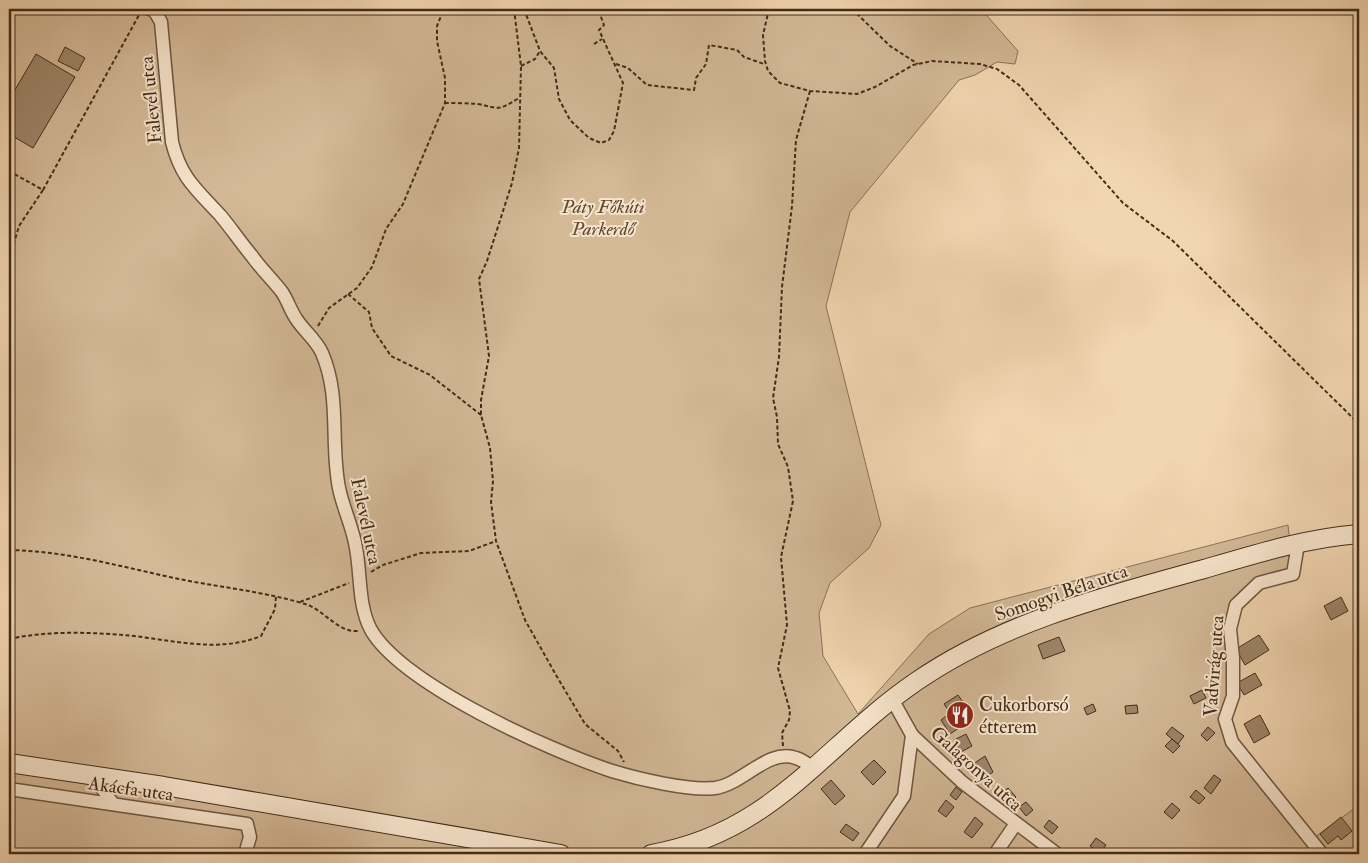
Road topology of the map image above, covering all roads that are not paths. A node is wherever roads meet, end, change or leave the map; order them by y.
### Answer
1 (149, 9) edge
2 (1359, 534) edge
3 (1298, 544) junction
4 (892, 699) junction
5 (912, 735) junction
6 (9, 763) edge
7 (814, 769) junction
8 (94, 775) junction
9 (9, 788) edge
10 (113, 804) junction
11 (1016, 825) junction
12 (245, 854) edge
13 (561, 854) edge
14 (651, 854) edge
15 (865, 854) edge
16 (995, 854) edge
17 (1057, 854) edge
18 (1322, 854) edge

1 - 7 street, Falevél utca
2 - 3 main road, Somogyi Béla utca
3 - 4 main road, Somogyi Béla utca
3 - 18 street, Vadvirág utca
4 - 5 street, Galagonya utca
4 - 7 main road, Somogyi Béla utca
5 - 11 street, Galagonya utca
5 - 15 street
6 - 8 main road
7 - 14 main road, Somogyi Béla utca
8 - 10 street
8 - 13 main road
9 - 10 street, Akácfa utca
10 - 12 street, Akácfa utca
11 - 16 street, Galagonya utca
11 - 17 street

